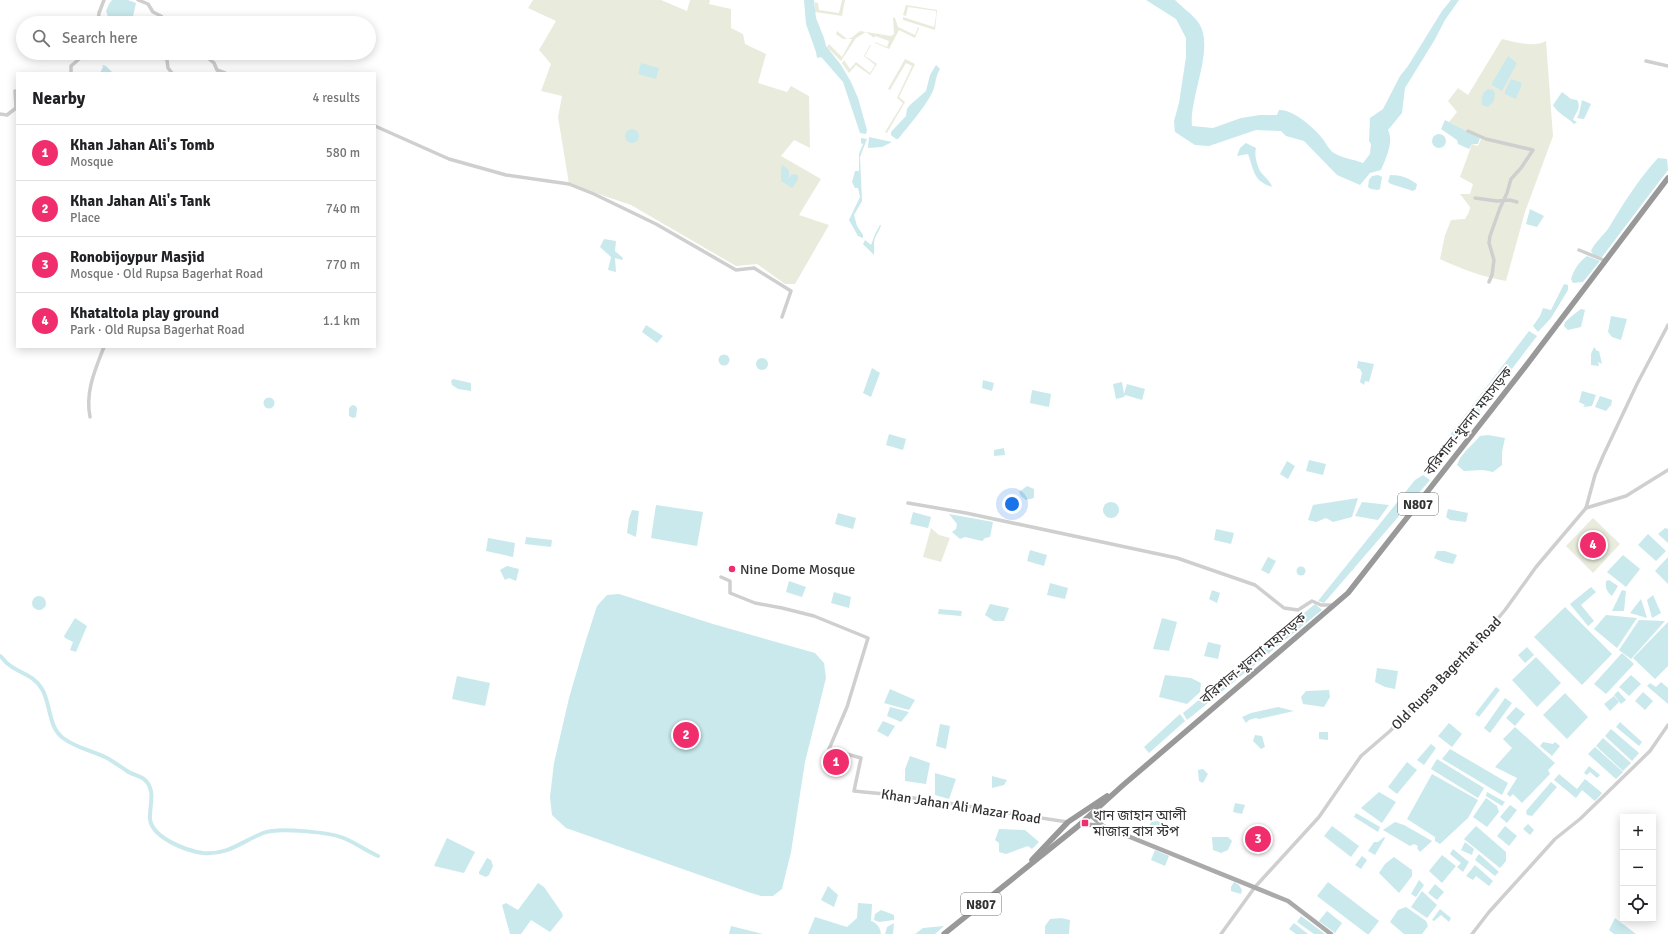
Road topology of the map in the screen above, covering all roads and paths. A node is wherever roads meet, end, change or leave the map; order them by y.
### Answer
1 (104, 0) edge
2 (138, 0) edge
3 (99, 16) edge
4 (161, 16) edge
5 (78, 60) edge
6 (167, 60) edge
7 (211, 60) edge
8 (1646, 61) dead end
9 (1668, 66) edge
10 (71, 72) edge
11 (171, 72) edge
12 (222, 72) edge
13 (16, 91) edge
14 (16, 108) edge
15 (16, 108) edge
16 (0, 114) edge
17 (376, 126) edge
18 (1468, 131) dead end
19 (1668, 178) edge
20 (1475, 198) dead end
21 (1504, 201) junction
22 (1517, 202) dead end
23 (1579, 250) dead end
24 (1605, 260) junction
25 (1489, 282) dead end
26 (782, 317) dead end
27 (1668, 325) edge
28 (104, 348) edge
29 (90, 417) dead end
30 (1668, 470) edge
31 (908, 503) dead end
32 (1586, 508) junction
33 (721, 577) dead end
34 (1334, 605) junction
35 (1668, 725) edge
36 (1122, 786) junction
37 (1090, 815) junction
38 (1069, 821) junction
39 (1078, 825) junction
40 (1103, 826) junction
41 (1061, 828) junction
42 (1069, 833) junction
43 (1018, 875) junction
44 (1255, 888) junction
45 (944, 934) edge
46 (1221, 934) edge
47 (1331, 934) edge
48 (1472, 934) edge

1 - 3 street
2 - 4 street
5 - 10 street
6 - 11 street
7 - 12 street
8 - 9 street
13 - 15 street
14 - 16 street
17 - 26 street
18 - 21 street
19 - 24 highway, বরিশাল-খুলনা মহাসড়ক / N807
20 - 21 street
21 - 22 street
21 - 25 street
23 - 24 street
24 - 34 highway, বরিশাল-খুলনা মহাসড়ক / N807
27 - 32 street, Old Rupsa Bagerhat Road
28 - 29 street
30 - 32 street
31 - 34 street
32 - 44 street, Old Rupsa Bagerhat Road
33 - 38 street, Khan Jahan Ali Mazar Road
34 - 36 highway, বরিশাল-খুলনা মহাসড়ক / N807
35 - 48 street
36 - 37 highway, বরিশাল-খুলনা মহাসড়ক / N807
36 - 38 highway, বরিশাল-খুলনা মহাসড়ক / N807
37 - 39 highway, বরিশাল-খুলনা মহাসড়ক / N807
37 - 40 main road
38 - 39 highway
38 - 41 highway, বরিশাল-খুলনা মহাসড়ক / N807
39 - 40 main road
39 - 42 highway, বরিশাল-খুলনা মহাসড়ক / N807
40 - 44 main road
41 - 42 highway
41 - 43 highway, বরিশাল-খুলনা মহাসড়ক / N807
42 - 43 highway, বরিশাল-খুলনা মহাসড়ক / N807
43 - 45 highway, N807
44 - 46 street, Old Rupsa Bagerhat Road
44 - 47 main road

